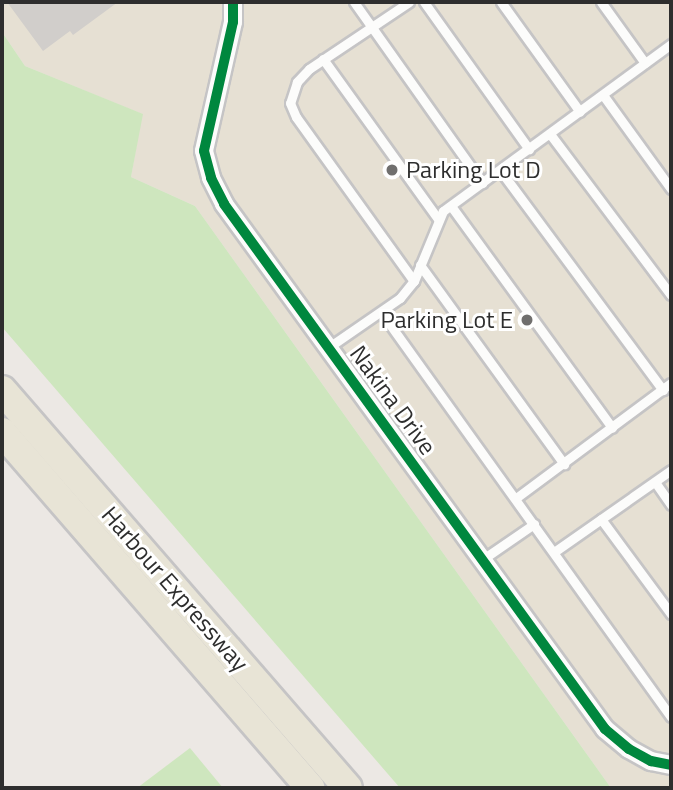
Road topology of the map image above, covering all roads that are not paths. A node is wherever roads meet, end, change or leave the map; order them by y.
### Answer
1 (233, 2) edge
2 (354, 2) edge
3 (410, 2) edge
4 (424, 2) edge
5 (501, 2) edge
6 (601, 2) edge
7 (372, 27) junction
8 (671, 44) edge
9 (323, 59) junction
10 (645, 63) junction
11 (603, 95) junction
12 (580, 112) junction
13 (550, 134) junction
14 (529, 149) junction
15 (500, 170) junction
16 (482, 183) junction
17 (671, 189) edge
18 (451, 206) junction
19 (438, 219) junction
20 (421, 265) junction
21 (414, 281) junction
22 (671, 295) edge
23 (381, 312) junction
24 (329, 347) junction
25 (671, 383) edge
26 (2, 390) edge
27 (663, 390) junction
28 (612, 428) junction
29 (2, 432) edge
30 (564, 464) junction
31 (671, 470) edge
32 (655, 482) junction
33 (516, 498) junction
34 (671, 505) edge
35 (601, 519) junction
36 (534, 524) junction
37 (554, 552) junction
38 (483, 559) junction
39 (671, 614) edge
40 (671, 717) edge
41 (671, 765) edge
42 (310, 788) edge
43 (348, 788) edge

1 - 24 street, Nakina Drive
2 - 7 lane
3 - 7 lane
4 - 14 lane
5 - 12 lane
6 - 10 lane
7 - 9 lane
7 - 16 lane
8 - 10 lane
9 - 19 lane
9 - 21 lane
10 - 11 lane
11 - 12 lane
11 - 17 lane
12 - 13 lane
13 - 14 lane
13 - 22 lane
14 - 15 lane
15 - 16 lane
15 - 27 lane
16 - 18 lane
18 - 19 lane
18 - 28 lane
19 - 20 lane
20 - 21 lane
20 - 30 lane
21 - 23 lane
23 - 24 lane
23 - 33 lane
24 - 38 street, Nakina Drive
25 - 27 lane
26 - 43 main road, Harbour Expressway
27 - 28 lane
28 - 30 lane
29 - 42 main road, Harbour Expressway
30 - 33 lane
31 - 32 lane
32 - 34 lane
32 - 35 lane
33 - 36 lane
35 - 37 lane
35 - 39 lane
36 - 37 lane
36 - 38 lane
37 - 40 lane
38 - 41 street, Nakina Drive

